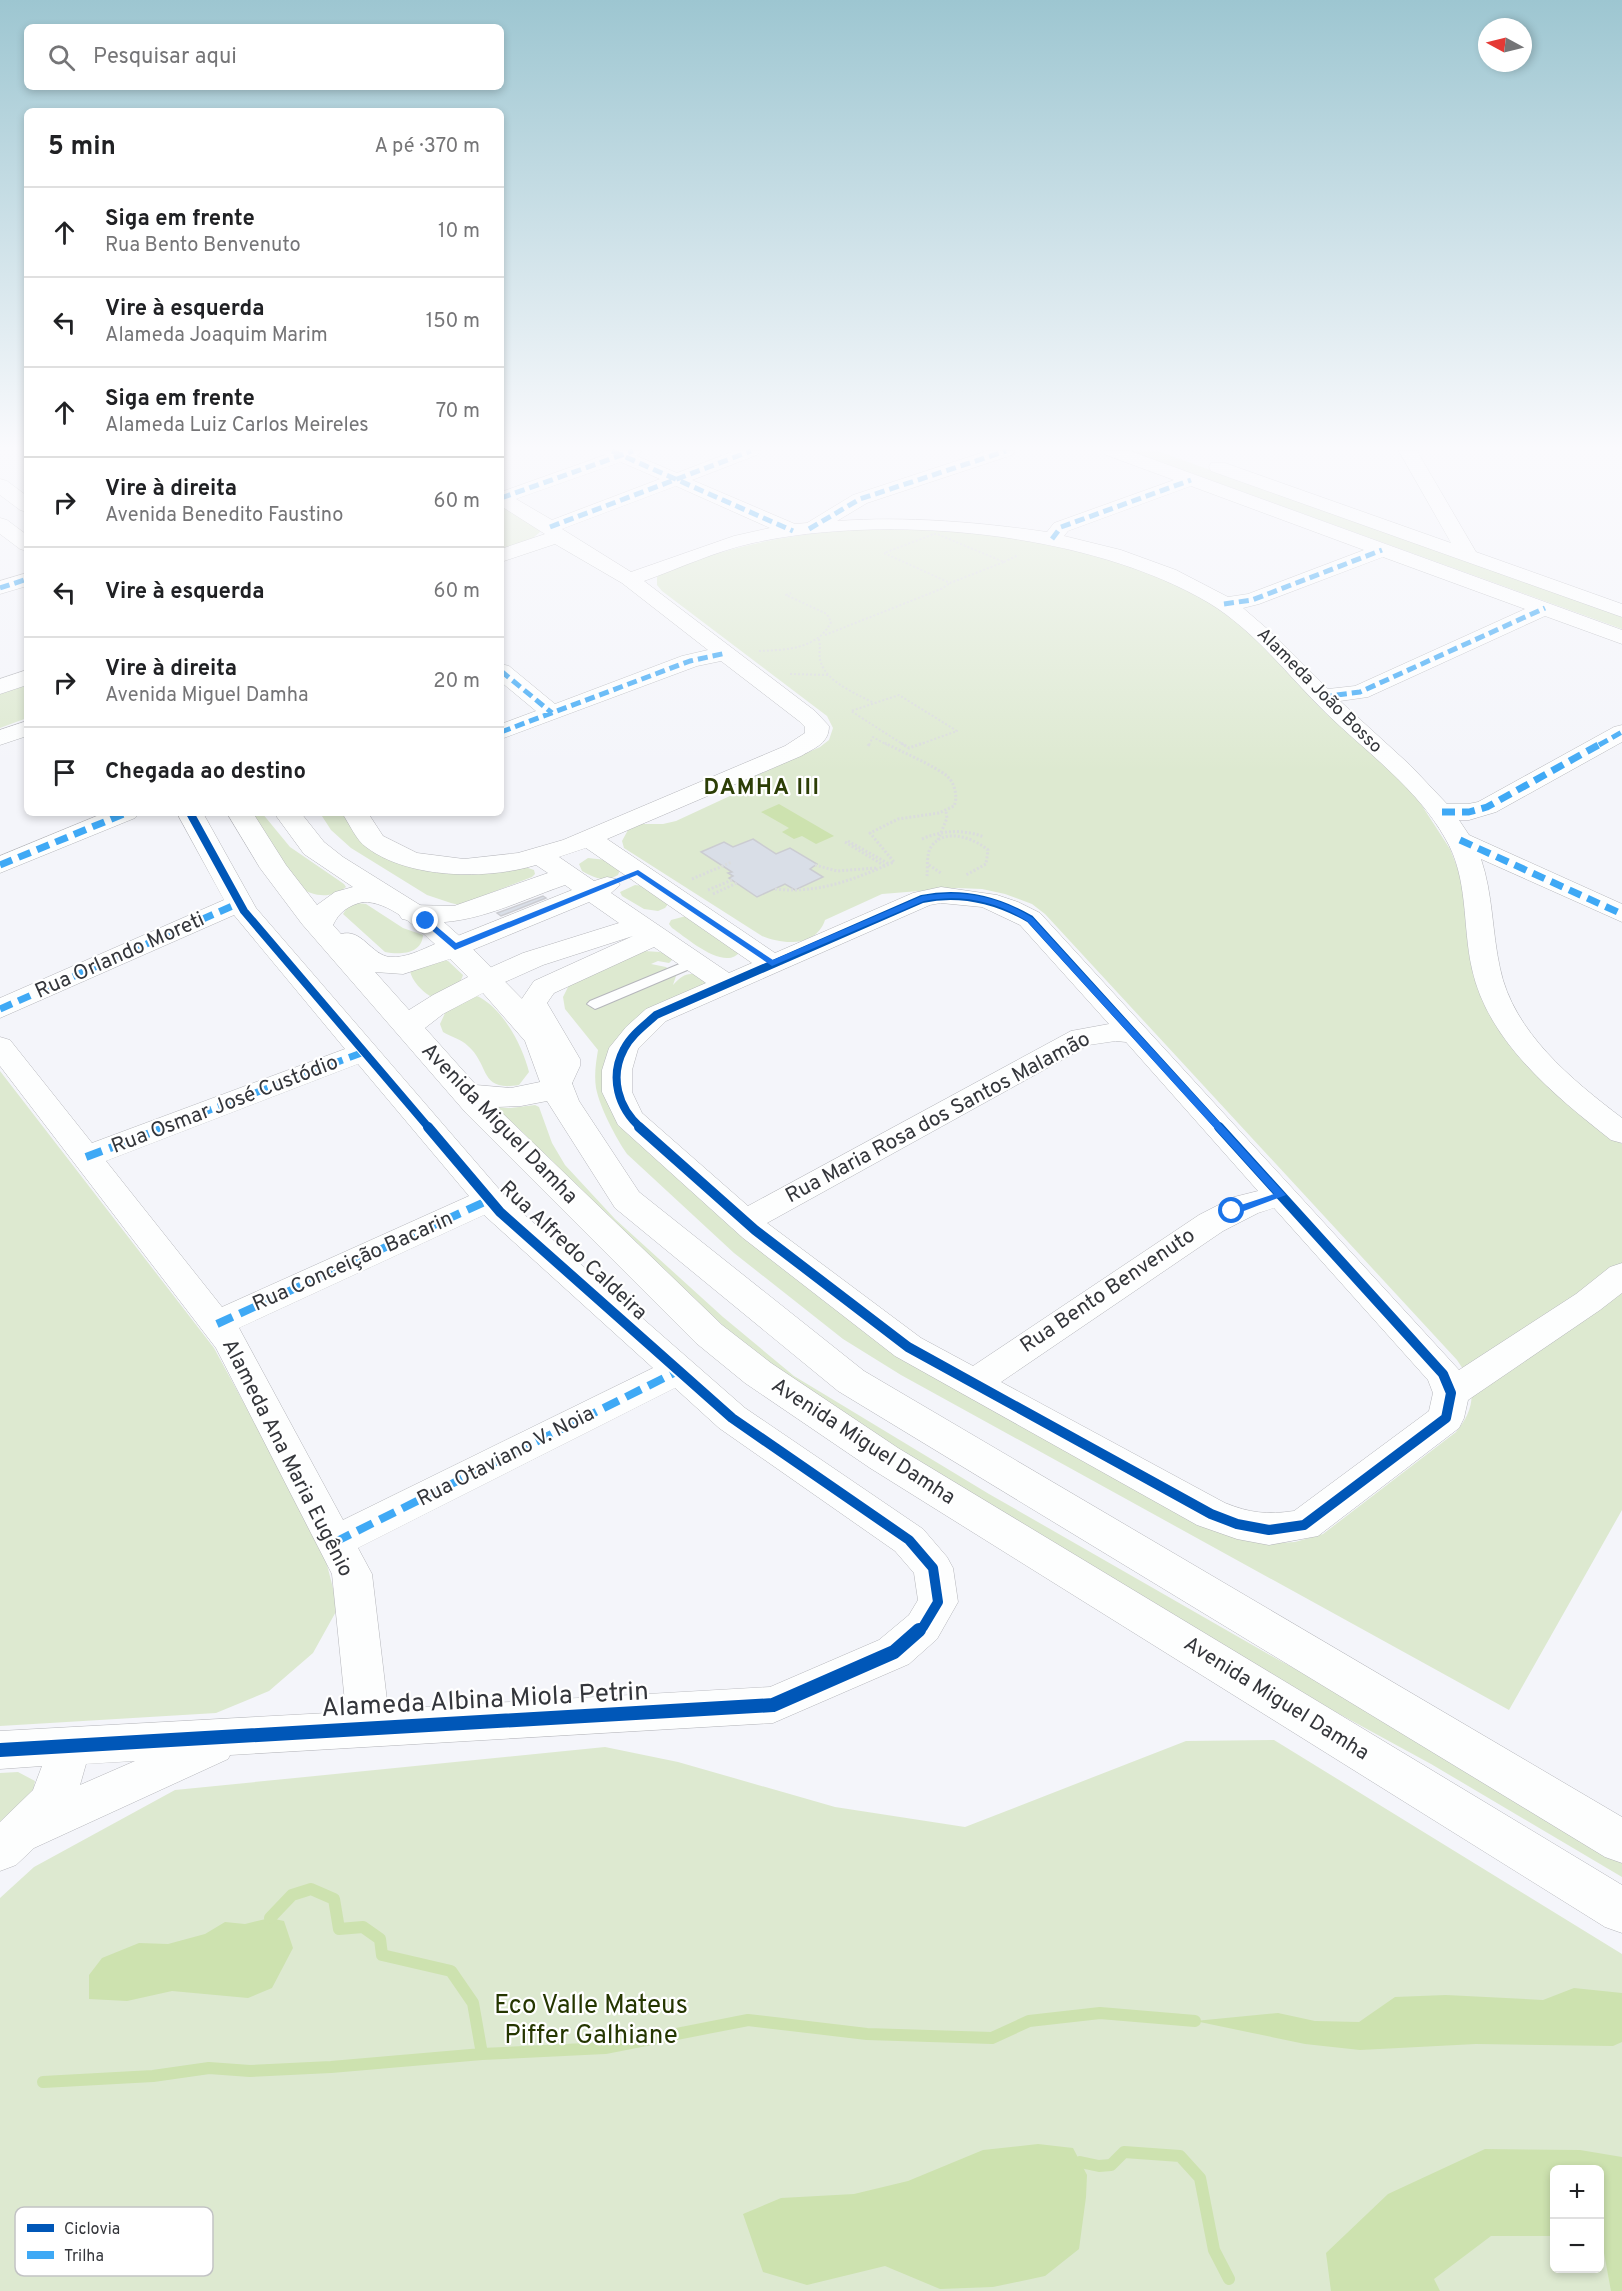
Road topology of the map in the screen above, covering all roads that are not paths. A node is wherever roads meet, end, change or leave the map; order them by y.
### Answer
1 (595, 558) edge
2 (690, 558) edge
3 (1127, 558) edge
4 (1361, 558) edge
5 (1404, 558) edge
6 (1473, 558) edge
7 (629, 579) junction
8 (24, 580) edge
9 (0, 588) edge
10 (1224, 604) junction
11 (1545, 608) junction
12 (1622, 610) edge
13 (1622, 637) edge
14 (726, 653) junction
15 (504, 673) edge
16 (24, 678) edge
17 (0, 687) edge
18 (1322, 697) junction
19 (552, 713) junction
20 (24, 729) edge
21 (504, 731) edge
22 (1622, 732) edge
23 (0, 738) edge
24 (1442, 812) junction
25 (119, 816) edge
26 (192, 816) edge
27 (242, 816) edge
28 (289, 816) edge
29 (357, 816) edge
30 (588, 838) junction
31 (1460, 840) junction
32 (530, 859) junction
33 (0, 865) edge
34 (638, 872) junction
35 (568, 875) junction
36 (592, 892) junction
37 (239, 903) junction
38 (397, 903) junction
39 (688, 906) junction
40 (1622, 914) edge
41 (320, 926) junction
42 (649, 931) junction
43 (455, 947) junction
44 (694, 962) junction
45 (772, 964) junction
46 (486, 980) junction
47 (726, 984) junction
48 (595, 1004) dead end
49 (0, 1009) edge
50 (409, 1029) junction
51 (1135, 1035) junction
52 (0, 1046) edge
53 (364, 1052) junction
54 (556, 1087) junction
55 (466, 1093) junction
56 (1622, 1133) edge
57 (86, 1157) junction
58 (1281, 1195) junction
59 (489, 1200) junction
60 (745, 1221) junction
61 (1622, 1275) edge
62 (217, 1324) junction
63 (678, 1371) junction
64 (974, 1384) junction
65 (1451, 1394) junction
66 (335, 1542) junction
67 (938, 1602) joint
68 (369, 1728) junction
69 (234, 1737) junction
70 (68, 1746) junction
71 (0, 1750) edge
72 (1622, 1842) edge
73 (8, 1843) edge
74 (1622, 1911) edge

1 - 7 street
2 - 7 street, Alameda João Bosso
3 - 10 street, Alameda João Bosso
4 - 10 street
5 - 11 street
6 - 12 street
7 - 14 street
8 - 9 street
10 - 18 street, Alameda João Bosso
11 - 13 street
11 - 18 street
14 - 19 street
14 - 30 street
15 - 19 street
16 - 17 street
18 - 24 street, Alameda João Bosso
19 - 21 street
20 - 23 street
22 - 24 street
24 - 31 street, Alameda João Bosso
25 - 33 street
26 - 37 street, Rua Alfredo Caldeira
27 - 41 street, Avenida Miguel Damha
28 - 38 street
29 - 32 street
30 - 32 street
30 - 34 street
31 - 40 street
31 - 56 street, Alameda João Bosso
32 - 35 street
34 - 36 street
34 - 39 street
35 - 36 street
35 - 38 street
36 - 42 street
36 - 43 street
37 - 49 street, Rua Orlando Moreti
37 - 53 street, Rua Alfredo Caldeira
38 - 41 street
38 - 43 street
39 - 42 street
39 - 45 street
41 - 43 street
41 - 50 street, Avenida Miguel Damha
42 - 44 street
42 - 46 street
42 - 54 street
43 - 46 street
44 - 47 street
44 - 48 lane
45 - 47 street
45 - 51 street
46 - 50 street
46 - 54 street
47 - 60 street
50 - 55 street, Avenida Miguel Damha
51 - 58 street
51 - 60 street, Rua Maria Rosa dos Santos Malamão
52 - 57 street, Alameda Ana Maria Eugênio
53 - 57 street, Rua Osmar José Custódio
53 - 59 street, Rua Alfredo Caldeira
54 - 55 street
54 - 72 street
55 - 74 street, Avenida Miguel Damha
57 - 62 street, Alameda Ana Maria Eugênio
58 - 64 street, Rua Bento Benvenuto
58 - 65 street
59 - 62 street, Rua Conceição Bacarin
59 - 63 street, Rua Alfredo Caldeira
60 - 64 street
61 - 65 street
62 - 66 street, Alameda Ana Maria Eugênio
63 - 66 street, Rua Otaviano V. Noia
63 - 67 street, Rua Alfredo Caldeira
64 - 65 street
66 - 68 street, Alameda Ana Maria Eugênio
67 - 68 street, Alameda Albina Miola Petrin
68 - 69 street, Alameda Albina Miola Petrin
69 - 70 street, Alameda Albina Miola Petrin
69 - 73 street
70 - 71 street, Alameda Albina Miola Petrin
70 - 73 street

